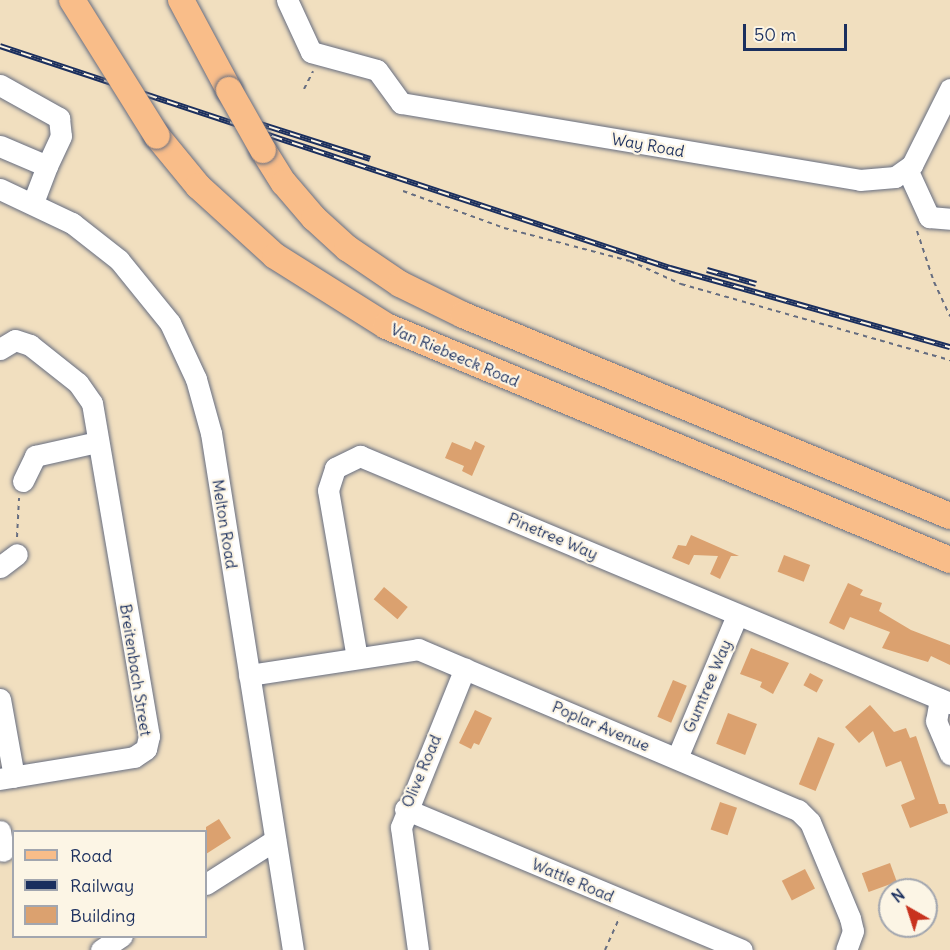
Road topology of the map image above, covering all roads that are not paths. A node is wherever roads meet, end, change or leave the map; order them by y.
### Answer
1 (72, 0) edge
2 (181, 0) edge
3 (287, 0) edge
4 (0, 85) edge
5 (950, 89) edge
6 (0, 146) edge
7 (47, 166) junction
8 (901, 173) junction
9 (0, 189) edge
10 (33, 202) junction
11 (950, 219) edge
12 (0, 349) edge
13 (97, 442) junction
14 (23, 481) road end
15 (950, 516) edge
16 (18, 554) road end
17 (950, 560) edge
18 (0, 567) edge
19 (737, 615) junction
20 (357, 658) junction
21 (465, 668) junction
22 (249, 675) junction
23 (0, 699) edge
24 (945, 701) edge
25 (950, 754) edge
26 (677, 758) junction
27 (7, 778) edge
28 (405, 809) junction
29 (275, 840) junction
30 (207, 883) edge
31 (119, 938) edge
32 (101, 950) edge
33 (293, 950) edge
34 (418, 950) edge
35 (742, 950) edge
36 (846, 950) edge

1 - 17 main road, Van Riebeeck Road, bridge
2 - 15 main road, bridge
3 - 8 street, Way Road
4 - 7 street
5 - 8 street
6 - 7 street
7 - 10 street
8 - 11 street
9 - 10 street, Melton Road
10 - 22 street, Melton Road
12 - 13 street, Breitenbach Street
13 - 14 street
13 - 27 street, Breitenbach Street
16 - 18 street
19 - 20 street, Pinetree Way
19 - 24 street, Pinetree Way
19 - 26 street, Gumtree Way
20 - 21 street, Poplar Avenue
20 - 22 street, Poplar Avenue
21 - 26 street, Poplar Avenue
21 - 28 street, Olive Road
22 - 29 street, Melton Road
23 - 27 street
24 - 25 street
26 - 36 street, Poplar Avenue
28 - 34 street, Olive Road
28 - 35 street, Wattle Road
29 - 30 street
29 - 33 street, Melton Road
31 - 32 street

